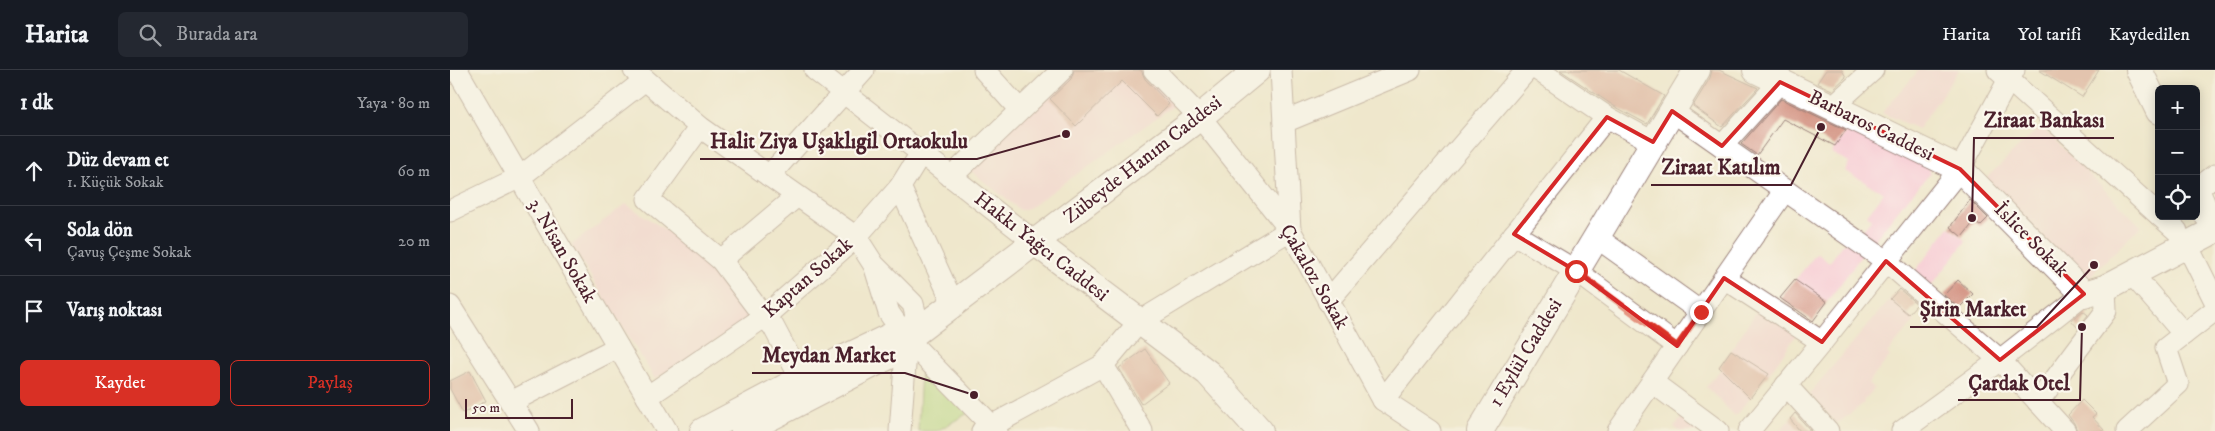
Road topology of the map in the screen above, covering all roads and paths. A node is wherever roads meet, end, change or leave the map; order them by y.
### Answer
1 (457, 70) edge
2 (815, 70) edge
3 (864, 70) edge
4 (984, 70) edge
5 (1062, 70) edge
6 (1154, 70) edge
7 (1257, 70) edge
8 (1281, 70) edge
9 (1410, 70) edge
10 (1528, 70) edge
11 (1538, 70) edge
12 (1697, 70) edge
13 (1756, 70) edge
14 (1873, 70) edge
15 (2139, 70) edge
16 (2006, 73) edge
17 (639, 75) edge
18 (1780, 82) junction
19 (844, 93) junction
20 (2155, 103) edge
21 (1832, 107) junction
22 (1020, 110) junction
23 (1672, 111) junction
24 (1200, 117) junction
25 (1607, 117) junction
26 (1284, 122) junction
27 (700, 127) junction
28 (1654, 142) junction
29 (1722, 146) junction
30 (921, 153) junction
31 (1960, 169) junction
32 (2215, 175) edge
33 (769, 176) junction
34 (520, 177) junction
35 (951, 177) junction
36 (900, 187) junction
37 (1785, 190) junction
38 (797, 196) junction
39 (2206, 210) edge
40 (450, 211) edge
41 (2171, 227) edge
42 (1290, 230) junction
43 (1514, 234) junction
44 (856, 237) junction
45 (1596, 237) junction
46 (1036, 243) junction
47 (721, 260) junction
48 (1886, 261) junction
49 (1576, 271) junction
50 (2132, 274) junction
51 (1724, 278) junction
52 (2090, 291) junction
53 (1328, 301) junction
54 (2215, 301) edge
55 (953, 303) junction
56 (450, 306) edge
57 (2215, 310) edge
58 (1701, 312) junction
59 (764, 317) junction
60 (1139, 322) junction
61 (2184, 334) junction
62 (907, 339) junction
63 (1822, 342) junction
64 (1677, 346) junction
65 (618, 347) junction
66 (2000, 360) junction
67 (1103, 365) junction
68 (801, 379) junction
69 (1652, 382) junction
70 (1786, 385) junction
71 (647, 397) junction
72 (1382, 400) junction
73 (511, 402) junction
74 (2038, 402) junction
75 (991, 429) edge
76 (529, 431) edge
77 (667, 431) edge
78 (703, 431) edge
79 (744, 431) edge
80 (900, 431) edge
81 (1142, 431) edge
82 (1260, 431) edge
83 (1430, 431) edge
84 (1480, 431) edge
85 (1618, 431) edge
86 (1718, 431) edge
87 (1749, 431) edge
88 (1828, 431) edge
89 (1902, 431) edge
90 (2065, 431) edge
91 (2126, 431) edge

1 - 34 street, 3. Nisan Sokak
2 - 19 street, Hakkı Yağcı Caddesi
3 - 19 street
4 - 22 street
5 - 22 street
6 - 24 street, Çakaloz Sokak
7 - 24 main road, Zübeyde Hanım Caddesi
8 - 26 street
9 - 26 street
10 - 53 street
11 - 25 street
12 - 23 main road, 1 Eylül Caddesi
13 - 18 main road, Barbaros Caddesi
14 - 21 street
15 - 20 main road
16 - 31 street
16 - 41 street
17 - 27 street
17 - 34 street
18 - 21 main road, Barbaros Caddesi
18 - 29 street
19 - 30 street, Hakkı Yağcı Caddesi
19 - 33 street
21 - 31 main road, Barbaros Caddesi
22 - 35 street
23 - 28 main road, 1 Eylül Caddesi
23 - 29 street
24 - 42 street, Çakaloz Sokak
24 - 46 main road, Zübeyde Hanım Caddesi
25 - 28 street
25 - 43 street
26 - 42 street
27 - 33 street
27 - 47 street
28 - 45 main road, 1 Eylül Caddesi
29 - 37 street
30 - 35 street, Hakkı Yağcı Caddesi
30 - 36 street, Kaptan Sokak
31 - 48 street
31 - 52 main road, İslice Sokak
32 - 39 street
33 - 38 street
34 - 40 street
34 - 65 street, 3. Nisan Sokak
35 - 46 street, Hakkı Yağcı Caddesi
36 - 44 street, Kaptan Sokak
36 - 55 street
37 - 48 street
37 - 51 street
38 - 44 street
38 - 47 street
39 - 41 main road, İslice Sokak
41 - 50 main road, İslice Sokak
41 - 52 main road, İslice Sokak
41 - 54 street
42 - 53 street, Çakaloz Sokak
42 - 60 street
43 - 49 street
43 - 72 street
44 - 59 street, Kaptan Sokak
44 - 62 street
45 - 49 main road, 1 Eylül Caddesi
45 - 58 street
46 - 55 main road, Zübeyde Hanım Caddesi
46 - 60 main road, Hakkı Yağcı Caddesi
47 - 59 street
48 - 63 street
48 - 66 street
49 - 64 street
49 - 84 main road, 1 Eylül Caddesi
50 - 52 main road, İslice Sokak
50 - 61 street
51 - 58 street
51 - 63 street
52 - 66 street
52 - 74 street
53 - 72 street, Çakaloz Sokak
55 - 62 main road, Zübeyde Hanım Caddesi
56 - 73 street
57 - 61 street
58 - 64 street
59 - 68 street
59 - 71 street, Kaptan Sokak
60 - 67 street
60 - 82 main road, Hakkı Yağcı Caddesi
61 - 91 street
62 - 68 main road
62 - 75 street
62 - 79 main road, Zübeyde Hanım Caddesi
62 - 80 street
63 - 70 street
64 - 69 street
65 - 71 street, 3. Nisan Sokak
65 - 73 street
66 - 74 street
66 - 89 street
67 - 75 street
67 - 81 street
68 - 78 main road
69 - 85 street
69 - 86 street
70 - 87 street
70 - 88 street
71 - 77 street, 3. Nisan Sokak
72 - 83 street, Çakaloz Sokak
73 - 76 street
74 - 90 street

